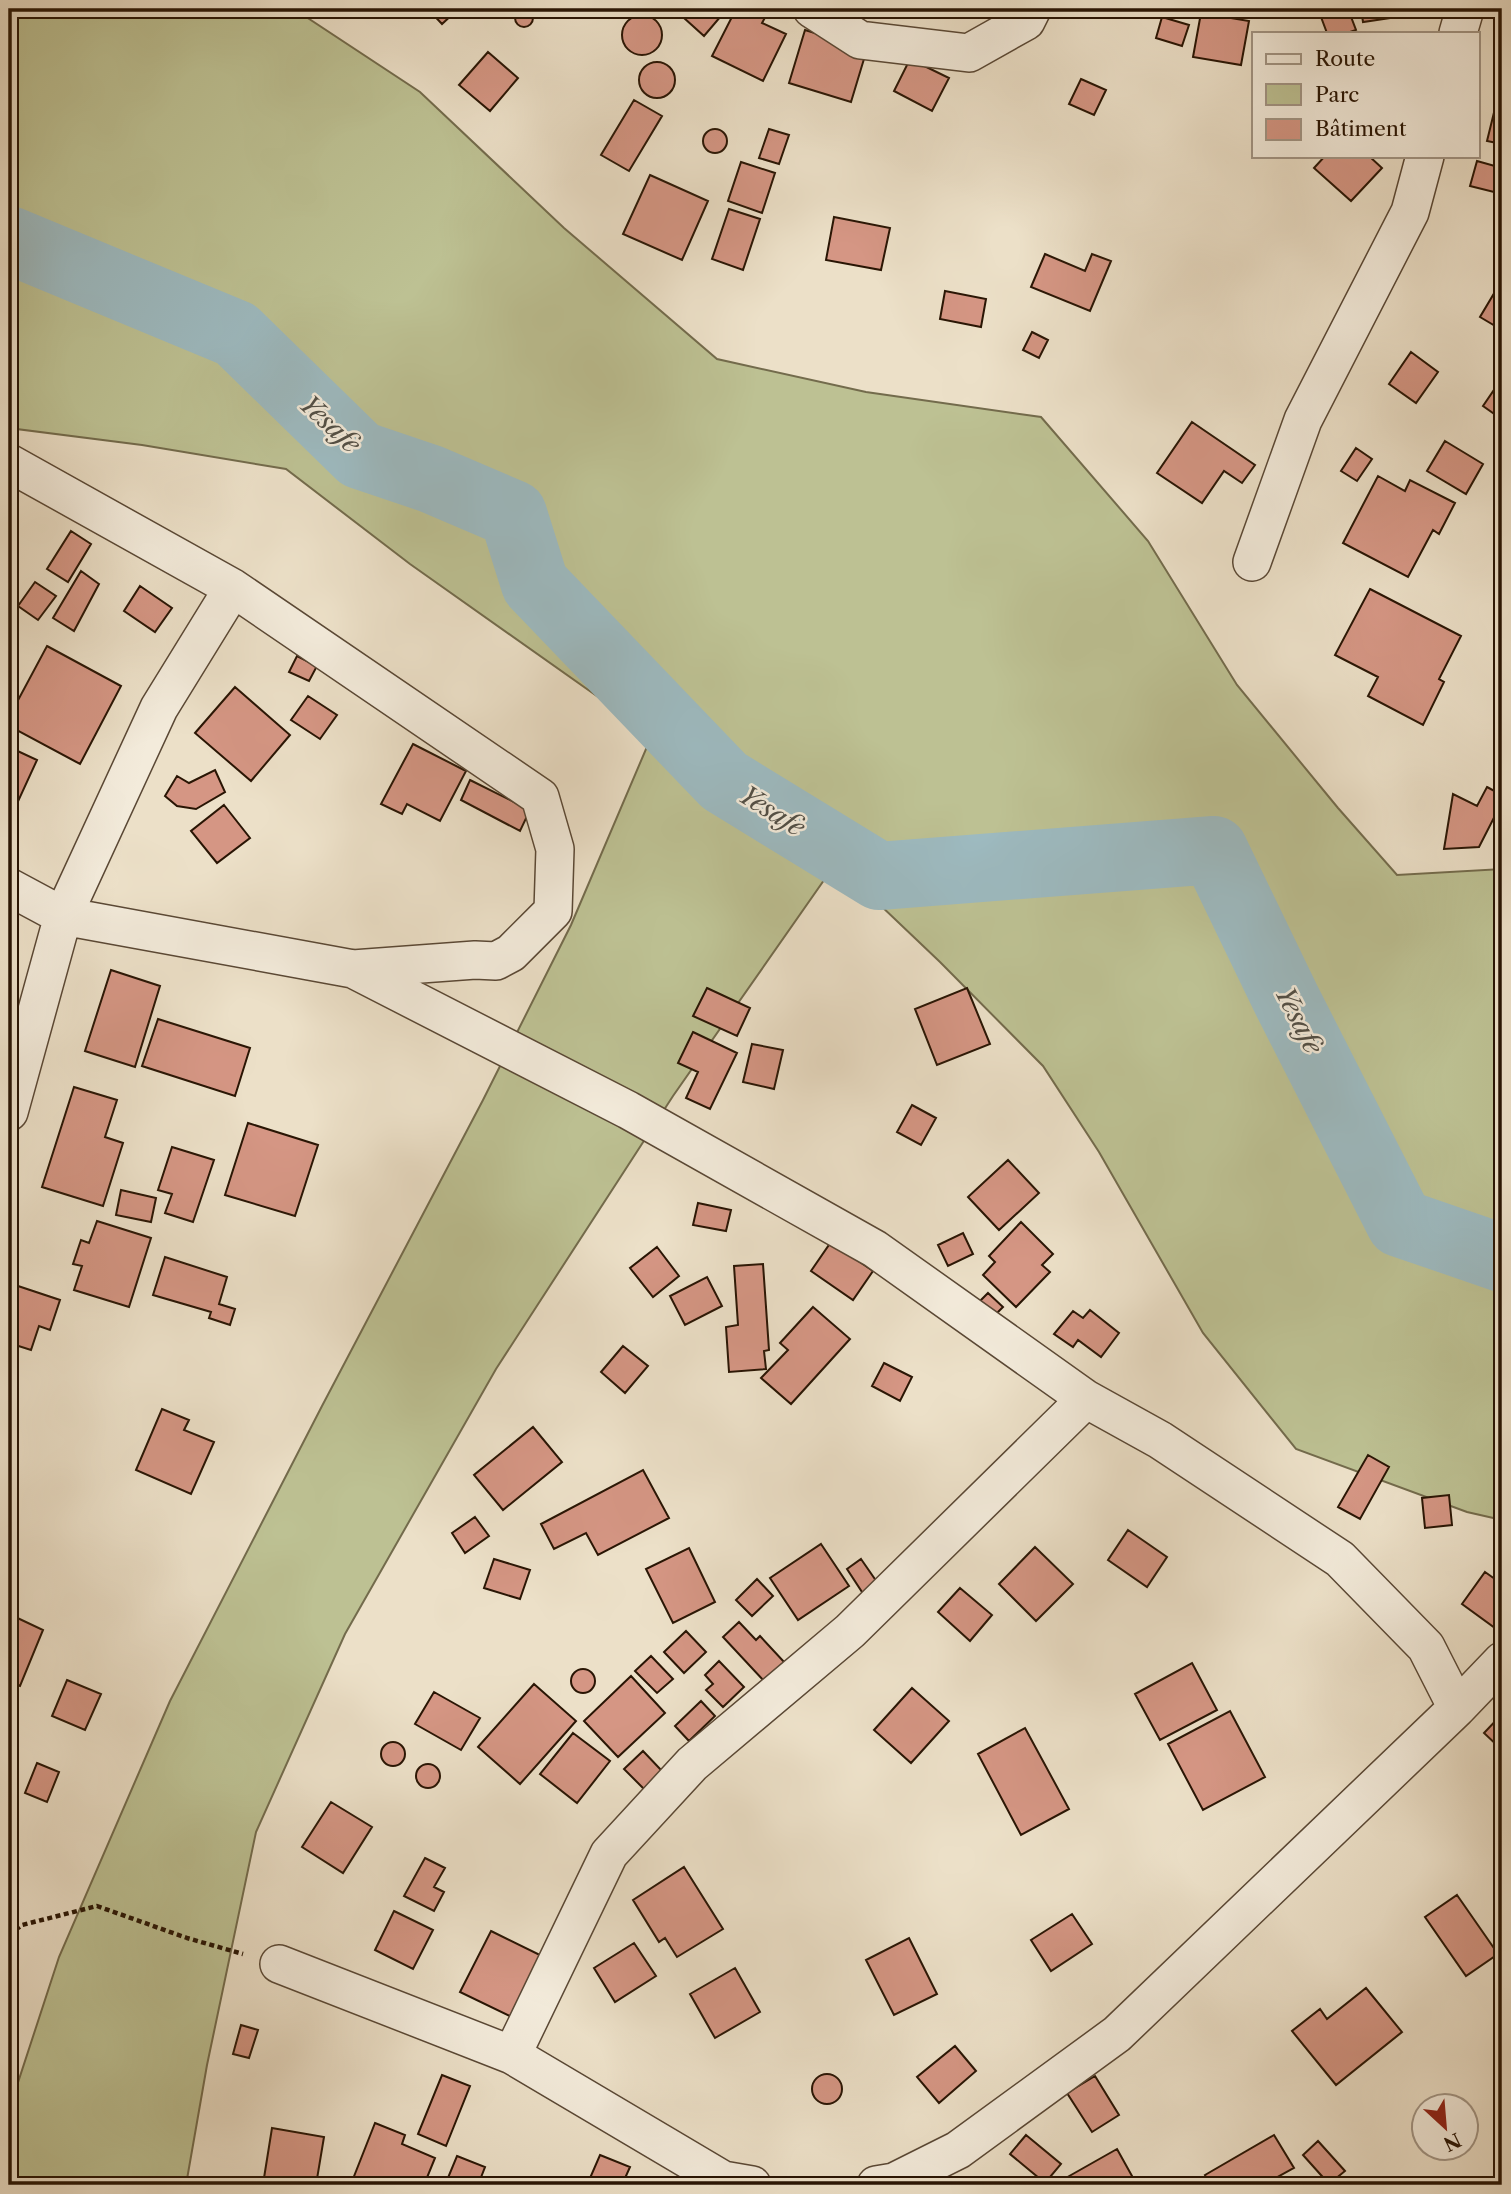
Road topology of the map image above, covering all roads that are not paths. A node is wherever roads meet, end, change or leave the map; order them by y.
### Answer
1 (812, 9) edge
2 (1032, 9) edge
3 (1465, 9) edge
4 (1458, 32) edge
5 (1424, 158) edge
6 (9, 463) edge
7 (1252, 562) dead end
8 (233, 588) junction
9 (9, 887) edge
10 (63, 916) junction
11 (353, 969) junction
12 (9, 1112) edge
13 (1086, 1399) junction
14 (1502, 1661) edge
15 (1457, 1709) junction
16 (279, 1964) road end
17 (512, 2054) junction
18 (732, 2184) edge
19 (876, 2185) edge

1 - 2 street
3 - 4 street
5 - 7 street
6 - 8 street
8 - 10 street
8 - 11 street
9 - 10 street
10 - 11 street
10 - 12 street
11 - 13 street
13 - 15 street
13 - 17 street
14 - 15 street
15 - 19 street
16 - 17 street
17 - 18 street

